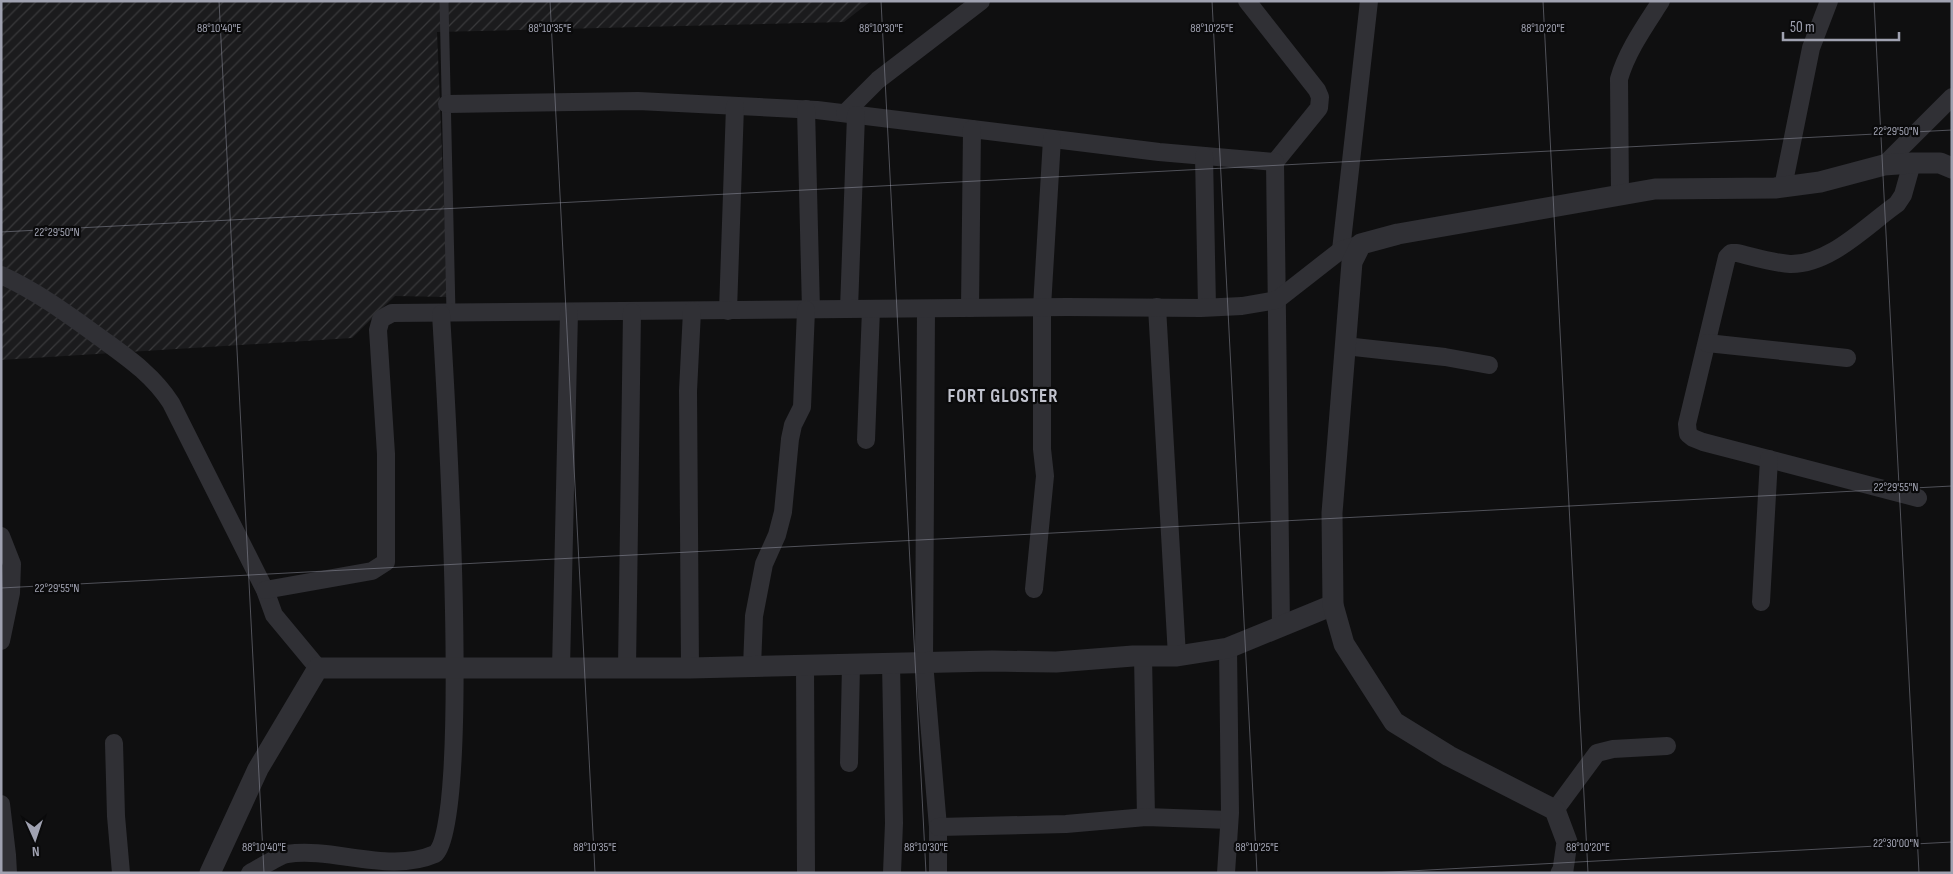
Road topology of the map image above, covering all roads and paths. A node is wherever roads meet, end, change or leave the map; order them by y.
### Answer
1 (444, 1) edge
2 (981, 1) edge
3 (1247, 1) edge
4 (1370, 1) edge
5 (1661, 1) edge
6 (1829, 1) edge
7 (1952, 97) edge
8 (447, 104) junction
9 (735, 106) junction
10 (806, 110) junction
11 (850, 114) junction
12 (972, 129) junction
13 (1052, 139) junction
14 (1204, 156) junction
15 (1275, 162) junction
16 (1912, 163) junction
17 (1884, 165) junction
18 (1952, 168) edge
19 (1784, 187) junction
20 (1620, 194) junction
21 (1351, 247) junction
22 (1, 275) edge
23 (1277, 300) junction
24 (1042, 307) junction
25 (970, 308) junction
26 (1157, 308) junction
27 (1207, 308) junction
28 (849, 309) junction
29 (870, 309) junction
30 (926, 309) junction
31 (728, 310) junction
32 (808, 310) junction
33 (692, 311) junction
34 (569, 312) junction
35 (632, 312) junction
36 (446, 313) junction
37 (1707, 343) junction
38 (1345, 346) junction
39 (1847, 358) dead end
40 (1490, 366) dead end
41 (866, 440) dead end
42 (1769, 459) junction
43 (1918, 498) dead end
44 (1, 536) edge
45 (1034, 589) dead end
46 (266, 590) junction
47 (1761, 602) dead end
48 (1333, 605) junction
49 (1281, 626) junction
50 (1, 641) edge
51 (1228, 648) junction
52 (1143, 656) junction
53 (1177, 656) junction
54 (924, 662) junction
55 (892, 663) junction
56 (850, 664) junction
57 (805, 665) junction
58 (752, 667) junction
59 (318, 668) junction
60 (456, 668) junction
61 (560, 668) junction
62 (626, 668) junction
63 (690, 668) junction
64 (114, 743) dead end
65 (1667, 746) dead end
66 (849, 763) dead end
67 (1, 804) edge
68 (1555, 810) junction
69 (1146, 817) junction
70 (1230, 820) junction
71 (938, 827) junction
72 (8, 873) edge
73 (121, 873) edge
74 (210, 873) edge
75 (250, 873) edge
76 (806, 873) edge
77 (892, 873) edge
78 (938, 873) edge
79 (1226, 873) edge
80 (1561, 873) edge

1 - 8 lane
2 - 11 street
3 - 15 street
4 - 21 street
5 - 20 street
6 - 19 street
7 - 17 street
8 - 9 street
8 - 36 lane
9 - 10 street
9 - 31 street
10 - 11 street
10 - 32 street
11 - 12 street
11 - 28 street
12 - 13 street
12 - 25 street
13 - 14 street
13 - 24 street
14 - 15 street
14 - 27 street
15 - 23 street
16 - 17 street
16 - 18 street
16 - 37 street
17 - 19 street
19 - 20 street
20 - 21 street
21 - 23 street
21 - 38 street
22 - 46 street
23 - 27 street
23 - 49 street
24 - 25 street
24 - 26 street
24 - 45 street
25 - 30 street
26 - 27 street
26 - 53 street
28 - 29 street
28 - 32 street
29 - 30 street
29 - 41 street
30 - 54 street
31 - 32 street
31 - 33 street
32 - 58 street
33 - 35 street
33 - 63 street
34 - 35 street
34 - 36 street
34 - 61 street
35 - 62 street
36 - 46 street
36 - 60 street
37 - 39 street
37 - 42 street
38 - 40 street
38 - 48 street
42 - 43 street
42 - 47 street
44 - 50 street
46 - 59 street
48 - 49 street
48 - 68 street
49 - 51 street
51 - 53 street
51 - 70 street
52 - 53 street
52 - 54 street
52 - 69 street
54 - 55 street
54 - 71 street
55 - 56 street
55 - 77 street
56 - 57 street
56 - 66 street
57 - 58 street
57 - 76 street
58 - 63 street
59 - 60 street
59 - 74 street
60 - 61 street
60 - 75 street
61 - 62 street
62 - 63 street
64 - 73 street
65 - 68 street
67 - 72 street
68 - 80 street
69 - 70 street
69 - 71 street
70 - 79 street
71 - 78 street

